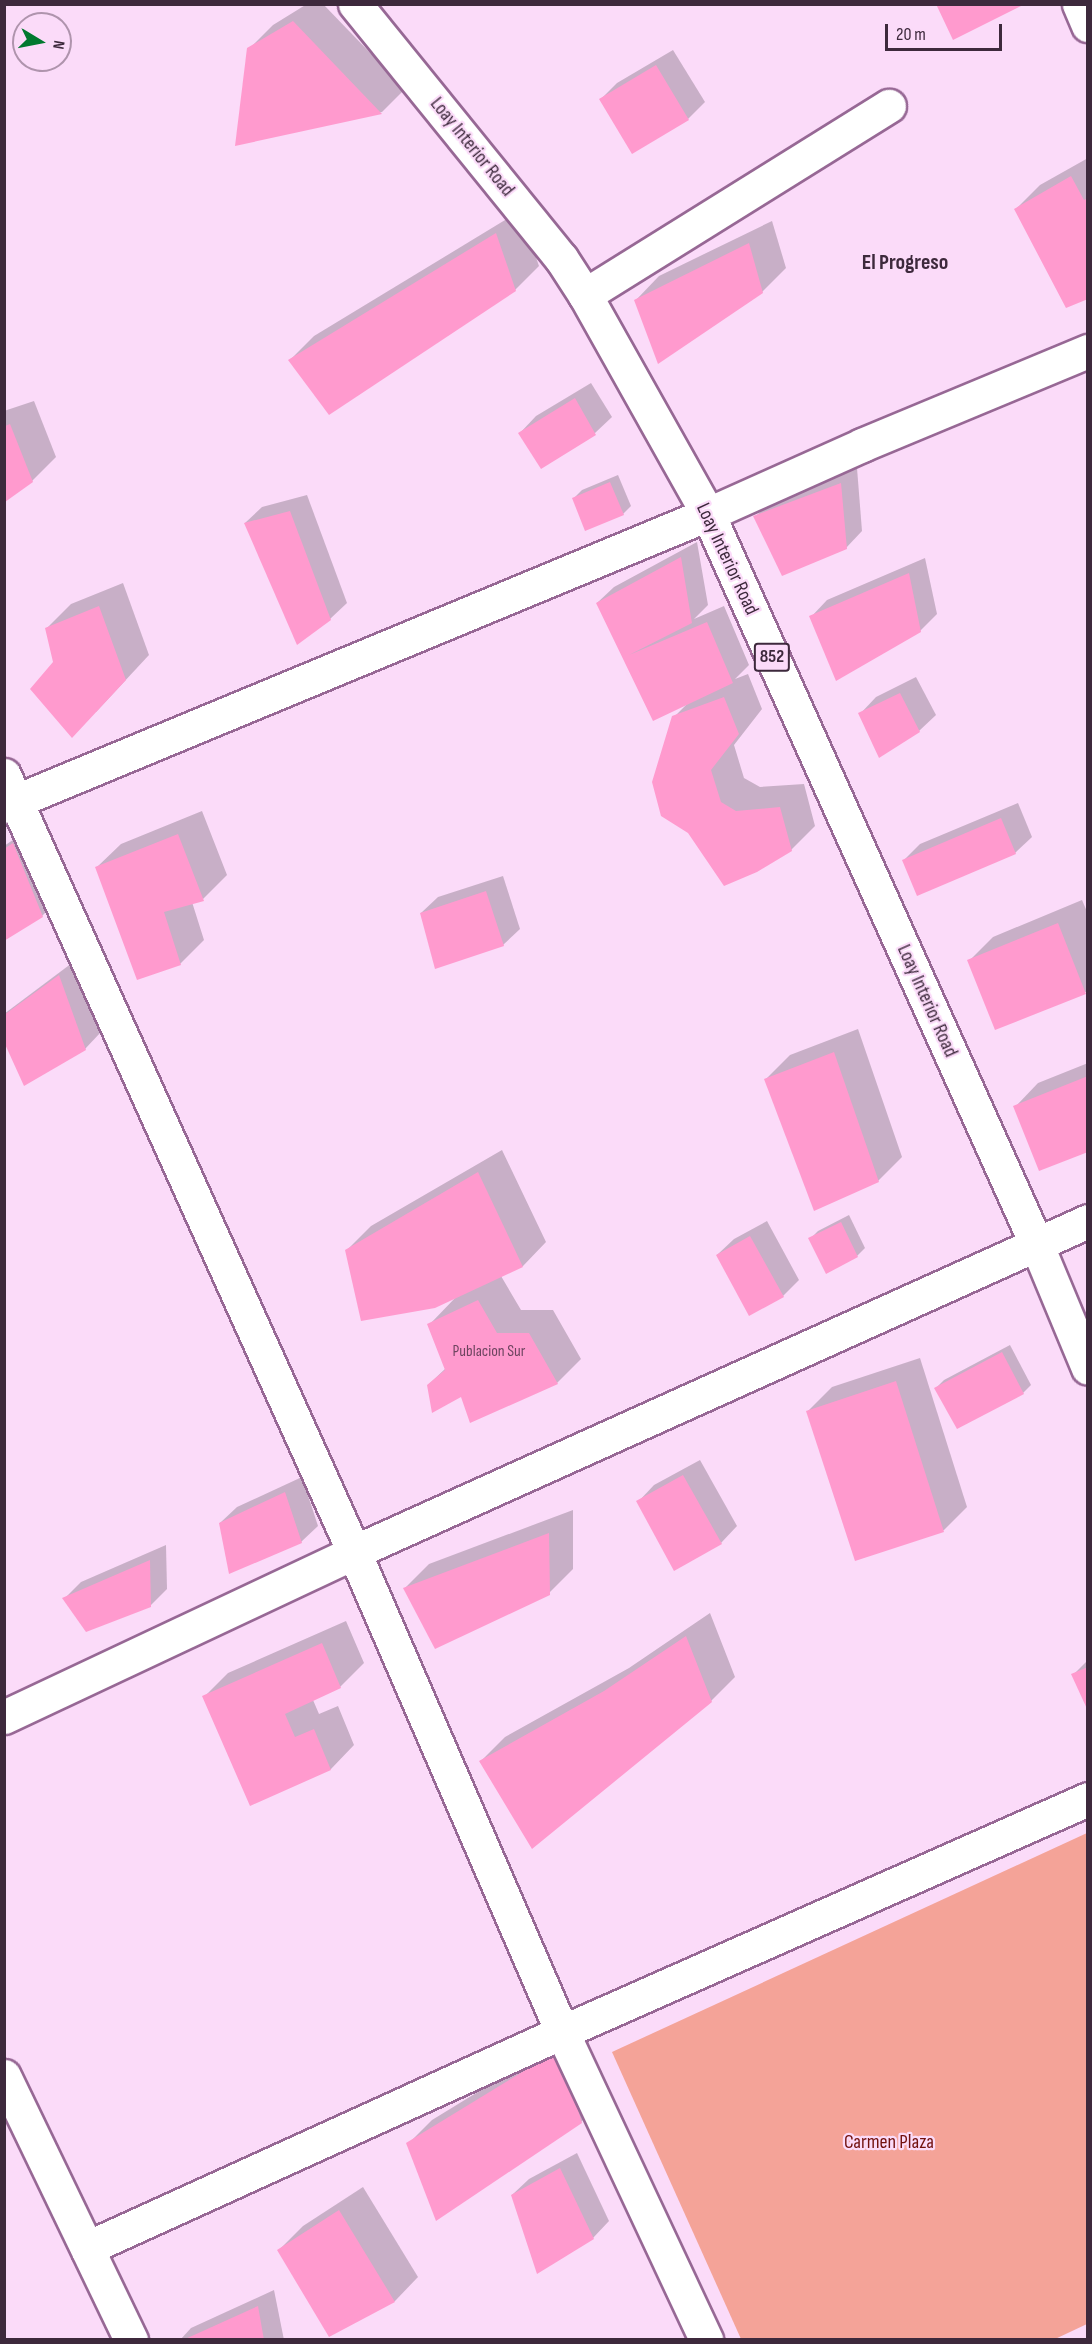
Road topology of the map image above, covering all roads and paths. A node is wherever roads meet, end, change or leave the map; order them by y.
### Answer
1 (355, 4) edge
2 (1079, 4) edge
3 (1088, 25) edge
4 (889, 106) dead end
5 (585, 295) junction
6 (1088, 351) edge
7 (708, 514) junction
8 (8, 794) edge
9 (1088, 1221) edge
10 (1036, 1243) junction
11 (1088, 1368) edge
12 (354, 1552) junction
13 (4, 1717) edge
14 (1088, 1799) edge
15 (562, 2032) junction
16 (4, 2076) edge
17 (87, 2248) junction
18 (131, 2340) edge
19 (706, 2340) edge

1 - 5 street, Loay Interior Road / 852
2 - 3 street
4 - 5 street
5 - 7 street, Loay Interior Road / 852
6 - 7 street
7 - 8 street
7 - 10 street, Loay Interior Road / 852
8 - 12 street
9 - 10 street
10 - 11 street, Loay Interior Road / 852
10 - 12 street
12 - 13 street
12 - 15 street
14 - 15 street
15 - 17 street
15 - 19 street
16 - 17 street
17 - 18 street

